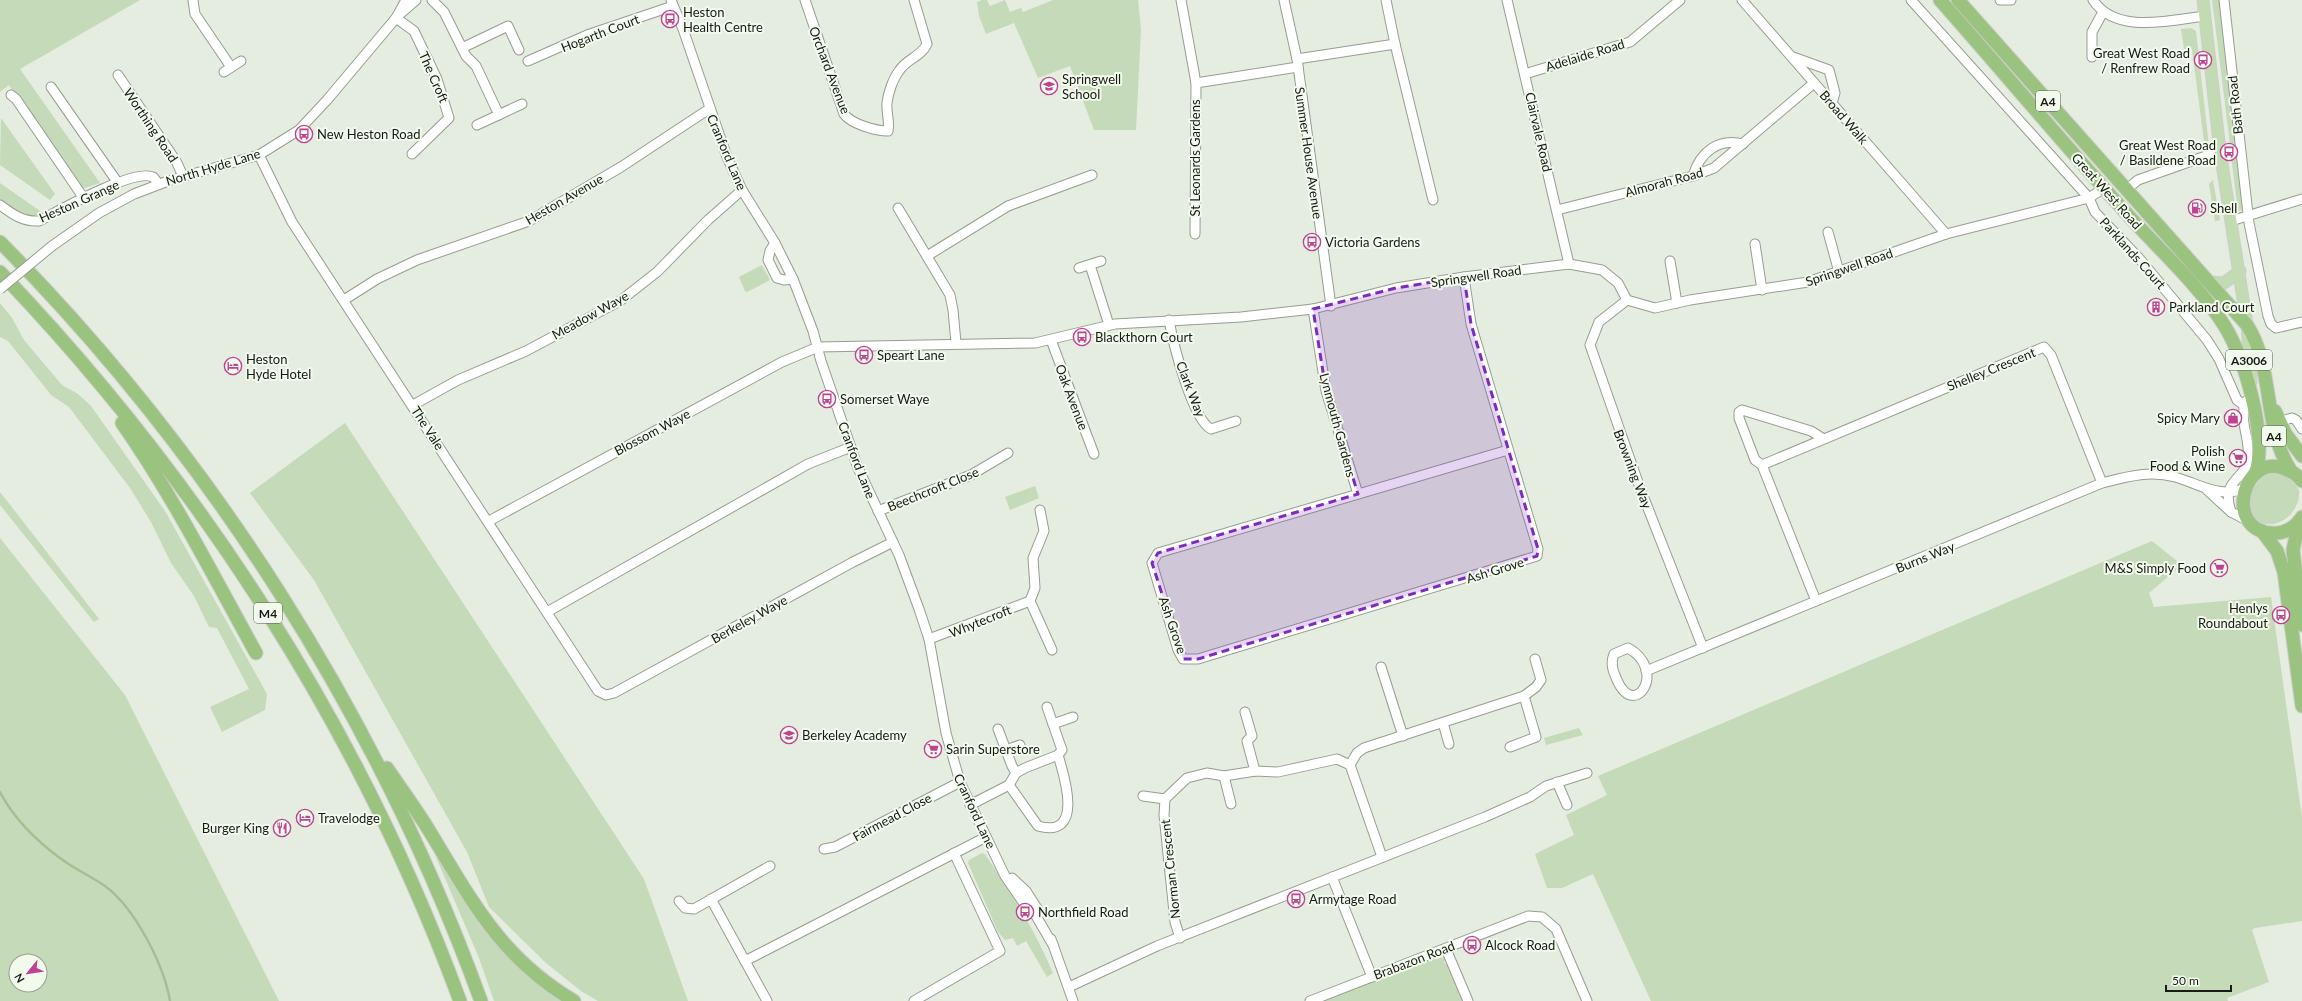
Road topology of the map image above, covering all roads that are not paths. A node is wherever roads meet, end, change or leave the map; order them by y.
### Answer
1 (193, 0) edge
2 (406, 0) edge
3 (416, 0) edge
4 (432, 0) edge
5 (805, 0) edge
6 (914, 0) edge
7 (1181, 0) edge
8 (1284, 0) edge
9 (1386, 0) edge
10 (1507, 0) edge
11 (1680, 0) edge
12 (1742, 0) edge
13 (1911, 0) edge
14 (1940, 0) edge
15 (1958, 0) edge
16 (2000, 0) edge
17 (2011, 0) edge
18 (2093, 0) edge
19 (2203, 0) edge
20 (2224, 0) edge
21 (672, 3) edge
22 (2103, 12) junction
23 (398, 16) junction
24 (2205, 16) junction
25 (1395, 44) junction
26 (462, 48) junction
27 (519, 50) dead end
28 (1792, 57) junction
29 (2092, 57) dead end
30 (241, 61) dead end
31 (528, 61) dead end
32 (1297, 63) junction
33 (1525, 74) junction
34 (118, 75) dead end
35 (1196, 83) junction
36 (1814, 83) junction
37 (51, 87) dead end
38 (11, 95) dead end
39 (1832, 103) junction
40 (522, 104) dead end
41 (710, 109) junction
42 (499, 115) junction
43 (477, 125) dead end
44 (1743, 144) junction
45 (2220, 152) junction
46 (412, 154) dead end
47 (259, 155) junction
48 (1092, 175) dead end
49 (183, 176) junction
50 (1693, 176) junction
51 (118, 183) junction
52 (159, 184) junction
53 (2104, 188) junction
54 (2127, 189) junction
55 (742, 190) junction
56 (83, 197) junction
57 (2089, 198) junction
58 (2302, 199) edge
59 (1433, 200) dead end
60 (0, 205) edge
61 (898, 208) dead end
62 (1557, 210) junction
63 (2249, 217) junction
64 (2231, 221) junction
65 (1828, 232) dead end
66 (1195, 234) dead end
67 (1946, 234) junction
68 (0, 242) edge
69 (775, 244) junction
70 (1755, 244) dead end
71 (927, 256) junction
72 (1101, 261) dead end
73 (1670, 262) dead end
74 (1569, 264) junction
75 (1090, 265) junction
76 (1079, 268) dead end
77 (0, 272) edge
78 (1839, 272) junction
79 (2240, 272) junction
80 (1464, 277) junction
81 (793, 279) junction
82 (2210, 282) junction
83 (0, 289) edge
84 (1762, 290) junction
85 (344, 300) junction
86 (1627, 300) junction
87 (1677, 303) junction
88 (1330, 306) junction
89 (1313, 309) junction
90 (1169, 320) junction
91 (2302, 322) edge
92 (1109, 325) junction
93 (2247, 325) junction
94 (1051, 340) junction
95 (956, 343) junction
96 (69, 347) junction
97 (818, 347) junction
98 (2248, 400) junction
99 (413, 405) junction
100 (1236, 421) dead end
101 (2276, 423) junction
102 (2302, 429) edge
103 (1822, 438) junction
104 (851, 447) junction
105 (1508, 450) junction
106 (1008, 453) dead end
107 (1094, 454) dead end
108 (2302, 456) edge
109 (1762, 465) junction
110 (2256, 473) junction
111 (2299, 477) edge
112 (2102, 483) junction
113 (2246, 488) junction
114 (2229, 489) junction
115 (2207, 490) junction
116 (1358, 494) junction
117 (1040, 510) dead end
118 (878, 511) junction
119 (2231, 512) junction
120 (2301, 519) edge
121 (489, 521) junction
122 (2250, 523) junction
123 (2262, 531) junction
124 (893, 542) junction
125 (1030, 601) junction
126 (1816, 601) junction
127 (547, 612) junction
128 (2302, 625) edge
129 (929, 640) junction
130 (1703, 648) junction
131 (1052, 650) dead end
132 (256, 653) dead end
133 (1534, 659) dead end
134 (1381, 667) dead end
135 (1646, 671) junction
136 (606, 694) joint
137 (1524, 696) junction
138 (2302, 706) edge
139 (1047, 708) dead end
140 (1245, 712) dead end
141 (1073, 717) dead end
142 (1443, 723) junction
143 (1053, 724) junction
144 (359, 726) junction
145 (998, 729) dead end
146 (1403, 736) junction
147 (1449, 744) dead end
148 (1020, 745) dead end
149 (1510, 747) dead end
150 (1006, 750) junction
151 (1058, 756) junction
152 (1350, 765) junction
153 (1255, 771) junction
154 (1016, 773) junction
155 (1586, 773) dead end
156 (1224, 776) junction
157 (960, 782) junction
158 (1557, 782) junction
159 (1008, 785) junction
160 (1143, 796) dead end
161 (1165, 799) junction
162 (1231, 804) dead end
163 (1566, 804) dead end
164 (970, 805) junction
165 (986, 837) junction
166 (824, 849) dead end
167 (954, 853) junction
168 (1382, 857) junction
169 (770, 866) dead end
170 (1332, 877) junction
171 (711, 899) junction
172 (679, 901) dead end
173 (1180, 938) junction
174 (1446, 949) junction
175 (745, 961) junction
176 (1372, 977) junction
177 (1069, 987) junction
178 (460, 1001) edge
179 (481, 1001) edge
180 (574, 1001) edge
181 (767, 1001) edge
182 (914, 1001) edge
183 (1073, 1001) edge
184 (1310, 1001) edge
185 (1468, 1001) edge
186 (1587, 1001) edge

1 - 30 street
2 - 23 street, North Hyde Lane
3 - 23 street, North Hyde Lane
4 - 26 street
5 - 6 street, Orchard Avenue
7 - 35 street, St Leonards Gardens
8 - 32 street, Summer House Avenue
9 - 25 street
10 - 33 street, Clairvale Road
11 - 33 street, Adelaide Road
12 - 28 street, Broad Walk
13 - 57 street, Parklands Court
14 - 53 highway, Great West Road / A4
15 - 54 highway, Great West Road / A4
16 - 17 street
18 - 22 street
19 - 24 main road, Bath Road / A3006
20 - 63 street, Bath Road
21 - 31 street, Hogarth Court
21 - 41 street, Cranford Lane
22 - 24 street
22 - 29 street
23 - 46 street, The Croft
23 - 47 street, North Hyde Lane
24 - 45 main road, Bath Road / A3006
25 - 32 street
25 - 59 street
26 - 27 street
26 - 42 street
28 - 36 street, Broad Walk
28 - 39 street
32 - 35 street, St Leonards Gardens
32 - 88 street, Summer House Avenue
33 - 62 street, Clairvale Road
34 - 49 street, Worthing Road
35 - 66 street, St Leonards Gardens
36 - 39 street, Broad Walk
36 - 44 street, Almorah Road
37 - 51 street
38 - 56 street
39 - 67 street, Broad Walk
40 - 42 street
41 - 55 street, Cranford Lane
41 - 85 street, Heston Avenue
42 - 43 street
44 - 50 street, Almorah Road
44 - 50 street
45 - 54 street
45 - 64 main road, Bath Road / A3006
47 - 49 street, North Hyde Lane
47 - 85 street, The Vale
48 - 71 street
49 - 52 street, North Hyde Lane
50 - 62 street, Almorah Road
51 - 52 street, Heston Grange
51 - 56 street, Heston Grange
52 - 83 street, North Hyde Lane, bridge
53 - 57 street, Springwell Road
53 - 98 highway, Great West Road / A4
54 - 82 highway, Great West Road / A4
55 - 69 street, Cranford Lane
55 - 99 street, Meadow Waye
56 - 60 street, Heston Grange
57 - 67 street, Springwell Road
57 - 98 street, Parklands Court
58 - 63 street
61 - 71 street
62 - 74 street, Clairvale Road
63 - 64 street
63 - 91 street, Bath Road
64 - 79 main road, Bath Road / A3006
65 - 78 street
67 - 78 street, Springwell Road
68 - 144 highway, M4
69 - 81 street, Cranford Lane
69 - 81 street
70 - 84 street
71 - 95 street
72 - 75 street
73 - 87 street
74 - 80 street, Springwell Road
74 - 86 street, Springwell Road
75 - 76 street
75 - 92 street
77 - 96 highway, M4
78 - 84 street, Springwell Road
79 - 82 main road
79 - 93 main road, Bath Road / A3006
80 - 88 street, Springwell Road
80 - 105 street, Ash Grove
81 - 97 street, Cranford Lane
82 - 93 highway, Great West Road / A4
84 - 87 street, Springwell Road
85 - 99 street, The Vale
86 - 87 street, Springwell Road
86 - 130 street, Browning Way
88 - 89 street, Springwell Road
89 - 90 street, Springwell Road
89 - 116 street, Lynmouth Gardens
90 - 92 street, Springwell Road
90 - 100 street, Clark Way
92 - 94 street, Springwell Road
93 - 98 main road, Bath Road / A3006
93 - 101 highway, Bath Road / A4
94 - 95 street, Springwell Road
94 - 107 street, Oak Avenue
95 - 97 street, Springwell Road
96 - 132 highway
96 - 178 highway, M4
97 - 104 street, Cranford Lane
97 - 121 street, Blossom Waye
98 - 110 highway, Bath Road / A4
98 - 114 street
99 - 121 street, The Vale
101 - 102 street
101 - 108 highway
101 - 111 highway, Bath Road / A4
103 - 109 street, Shelley Crescent
103 - 109 street
103 - 112 street, Shelley Crescent
104 - 118 street, Cranford Lane
104 - 127 street
105 - 116 street, Ash Grove
105 - 116 street, Ash Grove
106 - 118 street, Beechcroft Close
109 - 126 street
110 - 111 highway
110 - 113 highway
112 - 115 street, Burns Way
112 - 126 street, Burns Way
113 - 114 street, Burns Way
113 - 122 highway
114 - 115 street, Burns Way
114 - 119 street
115 - 119 street, Burns Way
117 - 125 street
118 - 124 street, Cranford Lane
119 - 122 street, Burns Way
120 - 123 highway
120 - 128 highway
121 - 127 street, The Vale
122 - 123 highway
123 - 138 highway
124 - 129 street, Cranford Lane
124 - 136 street, Berkeley Waye
125 - 129 street, Whytecroft
125 - 131 street
126 - 130 street, Burns Way
127 - 136 street, The Vale
129 - 157 street, Cranford Lane
130 - 135 street, Burns Way
133 - 137 street
134 - 146 street
135 - 135 street
137 - 142 street
137 - 149 street
139 - 143 street
140 - 153 street
141 - 143 street
142 - 146 street
142 - 147 street
143 - 151 street
144 - 179 highway, M4
144 - 180 highway
145 - 150 street
146 - 152 street
148 - 150 street
150 - 154 street
151 - 154 street
151 - 159 street
152 - 153 street
152 - 168 street
153 - 156 street
154 - 159 street
155 - 158 street
156 - 161 street
156 - 162 street
157 - 164 street, Cranford Lane
157 - 166 street, Fairmead Close
158 - 163 street
158 - 168 street
159 - 164 street
160 - 161 street
161 - 173 street, Norman Crescent
164 - 165 street, Cranford Lane
165 - 167 street
165 - 177 street, Cranford Lane
167 - 175 street
167 - 182 street
168 - 170 street
169 - 171 street
170 - 173 street
170 - 176 street
171 - 172 street
171 - 175 street
173 - 177 street
174 - 176 street, Brabazon Road
174 - 185 street
174 - 186 street, Brabazon Road
175 - 181 street
176 - 184 street, Brabazon Road
177 - 183 street, Cranford Lane

